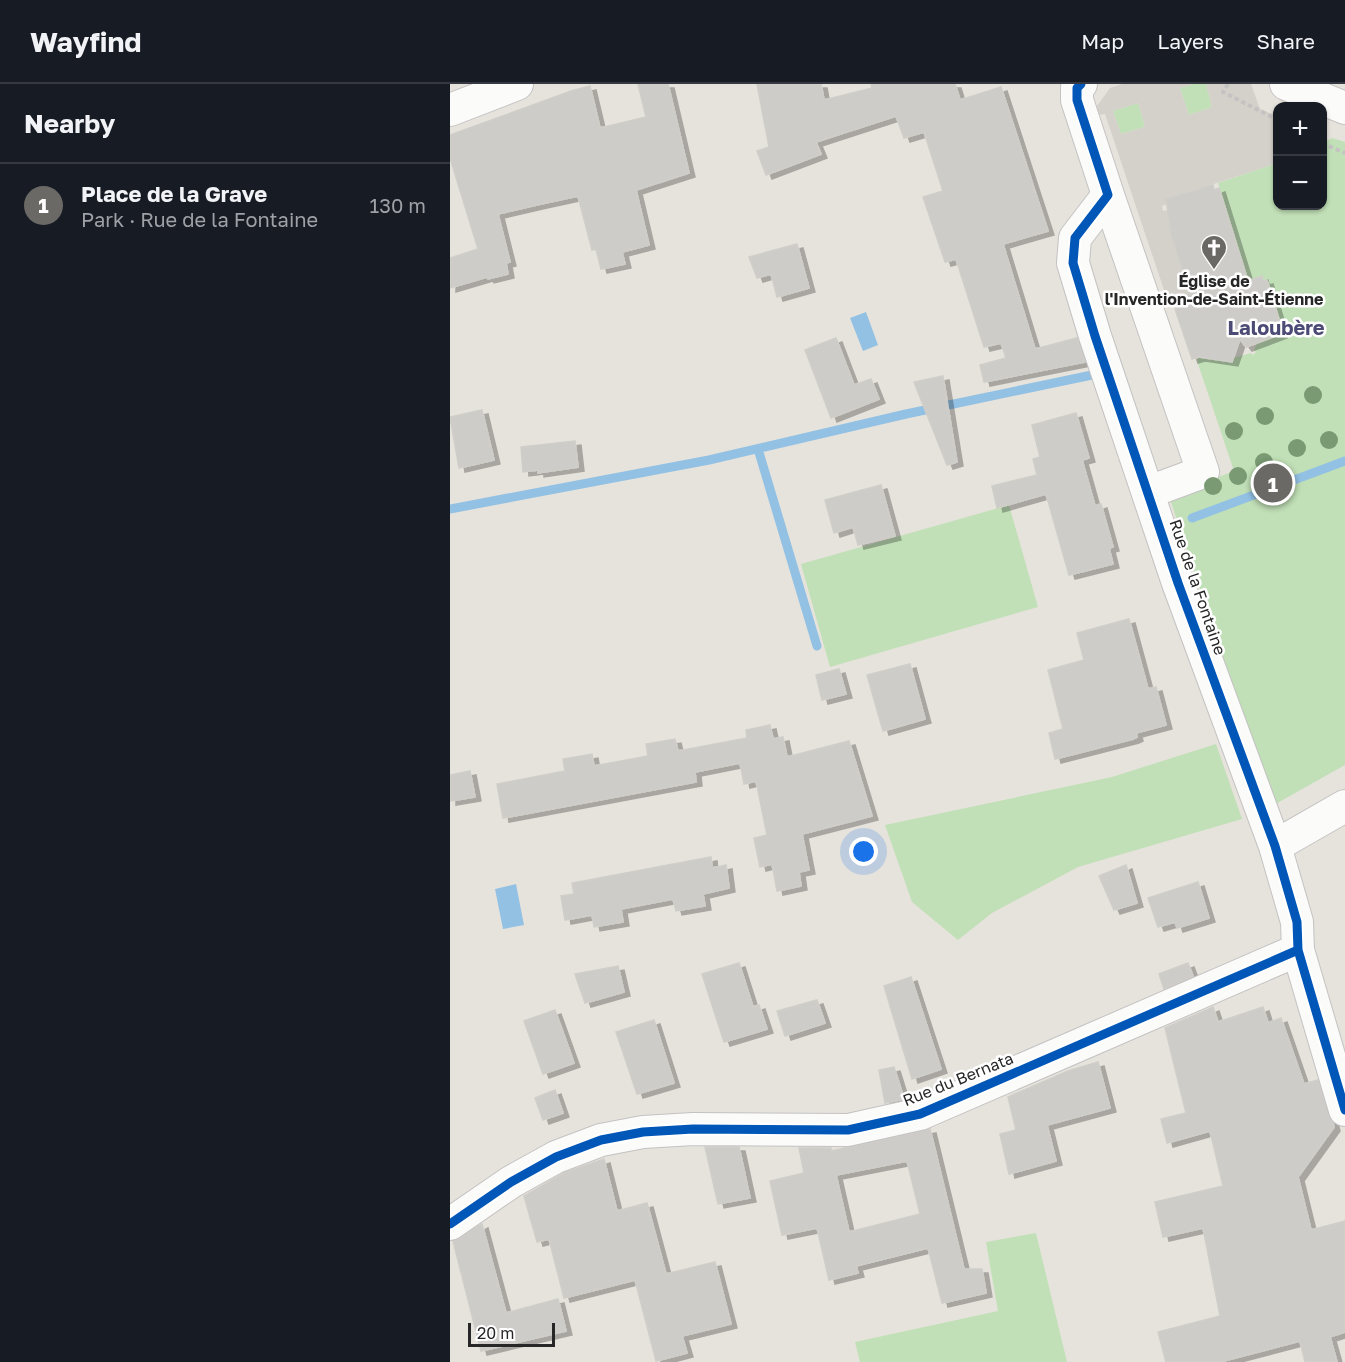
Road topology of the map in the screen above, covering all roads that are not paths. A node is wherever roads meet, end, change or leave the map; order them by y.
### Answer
1 (517, 84) edge
2 (1082, 84) edge
3 (1286, 84) edge
4 (1345, 108) edge
5 (450, 110) edge
6 (1108, 195) junction
7 (1149, 492) junction
8 (1345, 806) edge
9 (1275, 846) junction
10 (1298, 950) junction
11 (1345, 1110) edge
12 (450, 1224) edge

1 - 5 street
2 - 6 street
3 - 4 street
6 - 7 street, Rue de la Fontaine
6 - 7 street
7 - 9 street, Rue de la Fontaine
8 - 9 street
9 - 10 street, Rue de la Fontaine
10 - 11 street, Rue de la Fontaine
10 - 12 street, Rue du Bernata

